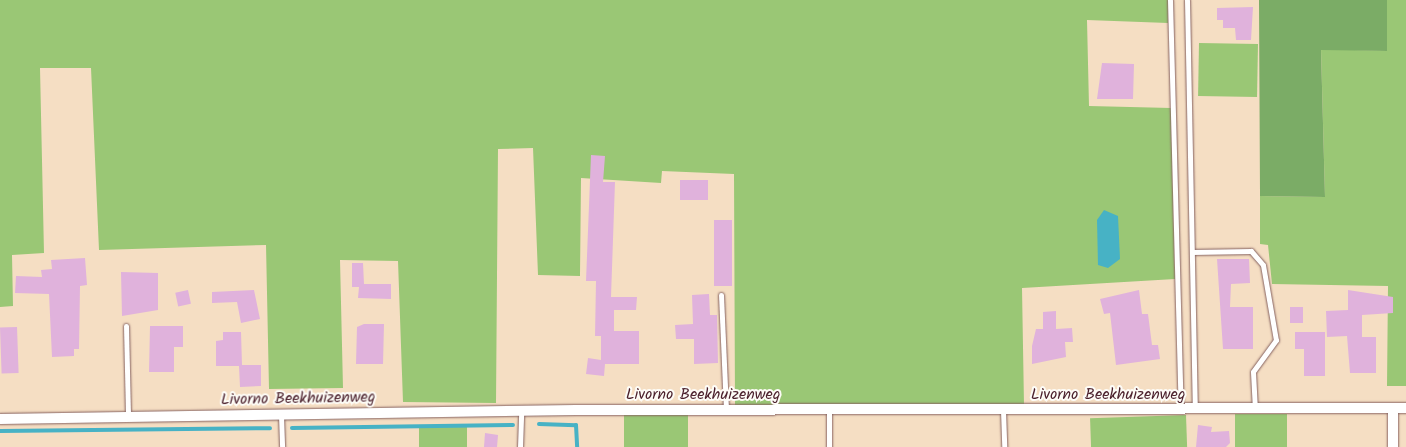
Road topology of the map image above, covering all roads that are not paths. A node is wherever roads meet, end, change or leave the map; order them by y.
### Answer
1 (1170, 0) edge
2 (1187, 0) edge
3 (1192, 252) junction
4 (722, 295) dead end
5 (126, 326) dead end
6 (1393, 408) junction
7 (1406, 408) edge
8 (521, 410) junction
9 (726, 410) junction
10 (1003, 410) junction
11 (1181, 410) junction
12 (1195, 410) junction
13 (1255, 410) junction
14 (829, 411) junction
15 (281, 414) junction
16 (128, 417) junction
17 (0, 419) edge
18 (282, 447) edge
19 (520, 447) edge
20 (829, 447) edge
21 (1004, 447) edge
22 (1394, 447) edge

1 - 11 lane
2 - 3 lane
3 - 12 lane
3 - 13 lane
4 - 9 lane
5 - 16 lane
6 - 7 street, Livorno Beekhuizenweg
6 - 13 street, Livorno Beekhuizenweg
6 - 22 street
8 - 9 street, Livorno Beekhuizenweg
8 - 15 street, Livorno Beekhuizenweg
8 - 19 lane
9 - 14 street, Livorno Beekhuizenweg
10 - 11 street, Livorno Beekhuizenweg
10 - 14 street, Livorno Beekhuizenweg
10 - 21 lane
11 - 12 street, Livorno Beekhuizenweg
12 - 13 street, Livorno Beekhuizenweg
14 - 20 lane
15 - 16 street, Livorno Beekhuizenweg
15 - 18 lane
16 - 17 street, Livorno Beekhuizenweg

